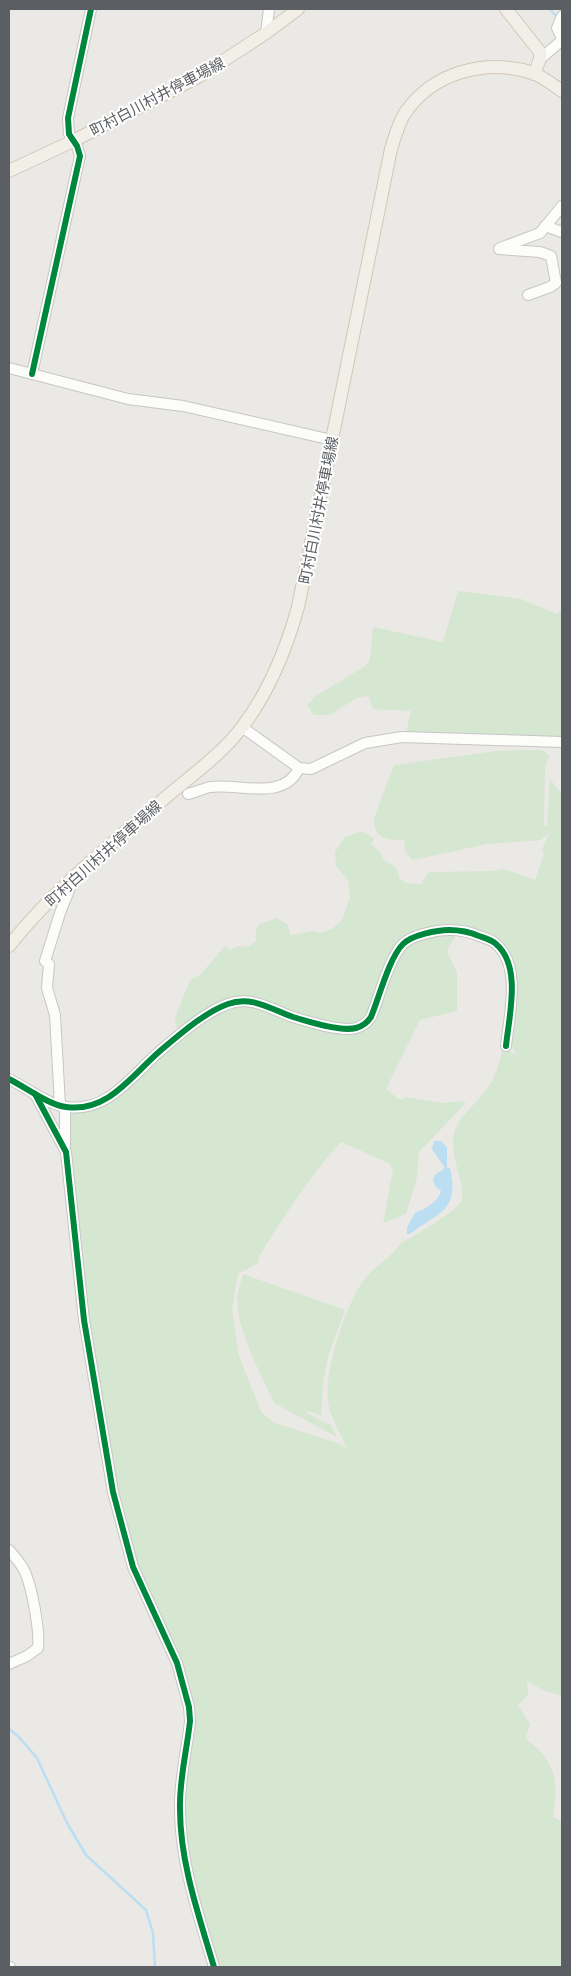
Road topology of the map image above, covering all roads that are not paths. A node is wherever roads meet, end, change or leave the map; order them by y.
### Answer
1 (91, 9) edge
2 (269, 9) edge
3 (298, 9) edge
4 (506, 9) edge
5 (560, 19) edge
6 (266, 33) junction
7 (540, 58) junction
8 (534, 74) junction
9 (562, 91) edge
10 (73, 140) junction
11 (9, 171) edge
12 (562, 206) edge
13 (545, 226) junction
14 (562, 232) edge
15 (528, 295) dead end
16 (9, 368) edge
17 (32, 374) junction
18 (332, 440) junction
19 (242, 728) junction
20 (562, 742) edge
21 (299, 768) junction
22 (188, 794) dead end
23 (74, 878) junction
24 (9, 946) edge
25 (506, 1046) dead end
26 (9, 1079) edge
27 (35, 1094) junction
28 (63, 1106) junction
29 (66, 1152) junction
30 (9, 1550) edge
31 (9, 1664) edge
32 (214, 1967) edge

1 - 10 street
2 - 6 street
3 - 6 main road, 町村白川村井停車場線
4 - 7 main road
5 - 7 street
6 - 10 main road, 町村白川村井停車場線
7 - 8 main road
8 - 9 main road, 町村白川村井停車場線
8 - 18 main road, 町村白川村井停車場線
10 - 11 main road, 町村白川村井停車場線
10 - 17 street
12 - 13 street
13 - 14 street
13 - 15 street
16 - 17 street
17 - 18 street
18 - 19 main road, 町村白川村井停車場線
19 - 21 street
19 - 23 main road, 町村白川村井停車場線
20 - 21 street
21 - 22 street
23 - 24 main road, 町村白川村井停車場線
23 - 28 street
25 - 28 street
26 - 27 street
27 - 28 street
27 - 29 street
28 - 29 street
29 - 32 street
30 - 31 street

